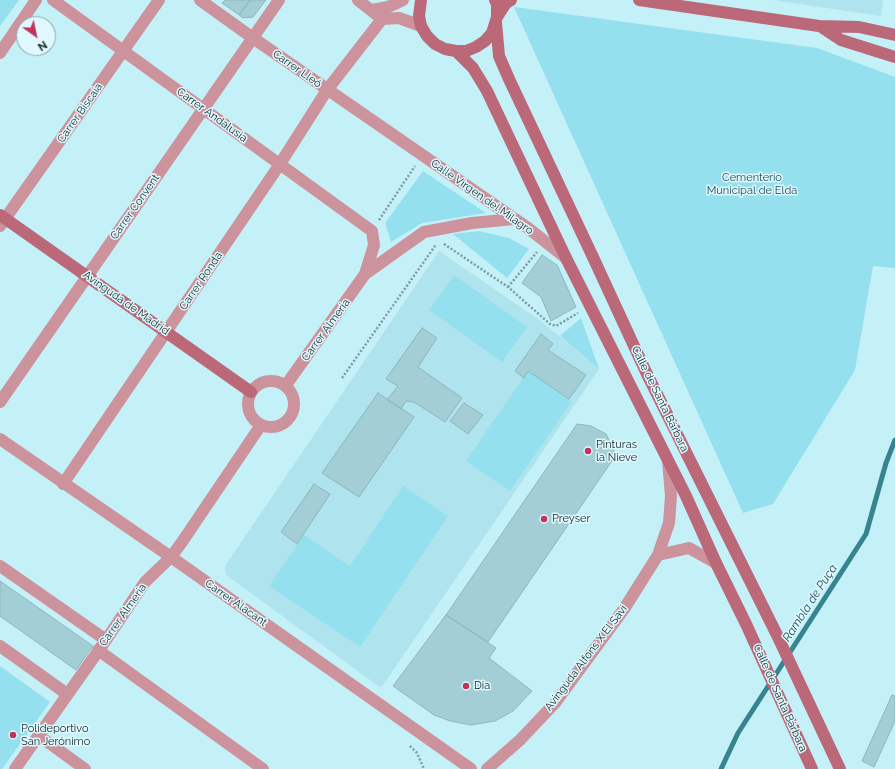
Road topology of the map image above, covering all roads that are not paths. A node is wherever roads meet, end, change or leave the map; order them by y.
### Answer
1 (36, 0) edge
2 (53, 0) edge
3 (159, 0) edge
4 (200, 0) edge
5 (279, 0) edge
6 (358, 0) edge
7 (403, 0) edge
8 (421, 0) edge
9 (495, 0) edge
10 (511, 0) edge
11 (640, 0) edge
12 (372, 10) junction
13 (382, 19) junction
14 (496, 20) junction
15 (421, 26) junction
16 (819, 26) junction
17 (895, 35) edge
18 (253, 38) junction
19 (123, 51) junction
20 (456, 51) junction
21 (0, 53) edge
22 (895, 56) edge
23 (328, 90) junction
24 (204, 109) junction
25 (396, 138) joint
26 (280, 164) junction
27 (514, 219) junction
28 (2, 220) edge
29 (372, 230) joint
30 (566, 258) junction
31 (365, 274) junction
32 (87, 276) junction
33 (166, 332) junction
34 (286, 385) junction
35 (251, 392) junction
36 (0, 402) edge
37 (261, 424) junction
38 (0, 439) edge
39 (668, 460) junction
40 (63, 484) junction
41 (658, 555) junction
42 (171, 557) junction
43 (716, 564) junction
44 (0, 566) edge
45 (102, 645) junction
46 (0, 646) edge
47 (67, 694) junction
48 (38, 735) junction
49 (15, 769) edge
50 (85, 769) edge
51 (263, 769) edge
52 (471, 769) edge
53 (487, 769) edge
54 (812, 769) edge
55 (840, 769) edge

1 - 21 street
2 - 19 street, Carrer Andalusia
3 - 19 street, Carrer Biscaia
4 - 18 street, Carrer Lleó
5 - 18 street, Carrer Convent
6 - 12 street
7 - 12 street
8 - 15 street
9 - 14 street, Calle de Santa Bárbara
10 - 14 street
11 - 16 street
12 - 13 street
13 - 15 street
13 - 23 street, Carrer Ronda
14 - 20 street
14 - 55 street, Calle de Santa Bárbara
15 - 20 street
16 - 17 street
16 - 22 street
18 - 23 street, Carrer Lleó
18 - 24 street, Carrer Convent
19 - 24 street, Carrer Andalusia
19 - 28 street, Carrer Biscaia
20 - 30 street, Calle de Santa Bárbara
23 - 25 street, Carrer Lleó
23 - 26 street, Carrer Ronda
24 - 26 street, Carrer Andalusia
24 - 32 street, Carrer Convent
25 - 27 street, Calle Virgen del Milagro
26 - 29 street, Carrer Andalusia
26 - 33 street, Carrer Ronda
27 - 30 street, Calle Virgen del Milagro
27 - 31 street, Carrer Almeria
28 - 32 street, Avinguda de Madrid
29 - 31 street, Carrer Almeria
30 - 39 street, Calle de Santa Bárbara
31 - 34 street, Carrer Almeria
32 - 33 street, Avinguda de Madrid
32 - 36 street, Carrer Convent
33 - 35 street, Avinguda de Madrid
33 - 40 street, Carrer Ronda
34 - 35 street
34 - 37 street
35 - 37 street
37 - 42 street, Carrer Almeria
38 - 40 street, Carrer Alacant
39 - 41 street, Avinguda Alfons X El Savi
39 - 43 street, Calle de Santa Bárbara
40 - 42 street, Carrer Alacant
41 - 43 street
41 - 53 street, Avinguda Alfons X El Savi
42 - 45 street, Carrer Almeria
42 - 52 street, Carrer Alacant
43 - 54 street, Calle de Santa Bárbara
44 - 45 street
45 - 47 street, Carrer Almeria
45 - 51 street
46 - 47 street
47 - 48 street, Carrer Almeria
48 - 49 street, Carrer Almeria
48 - 50 street

